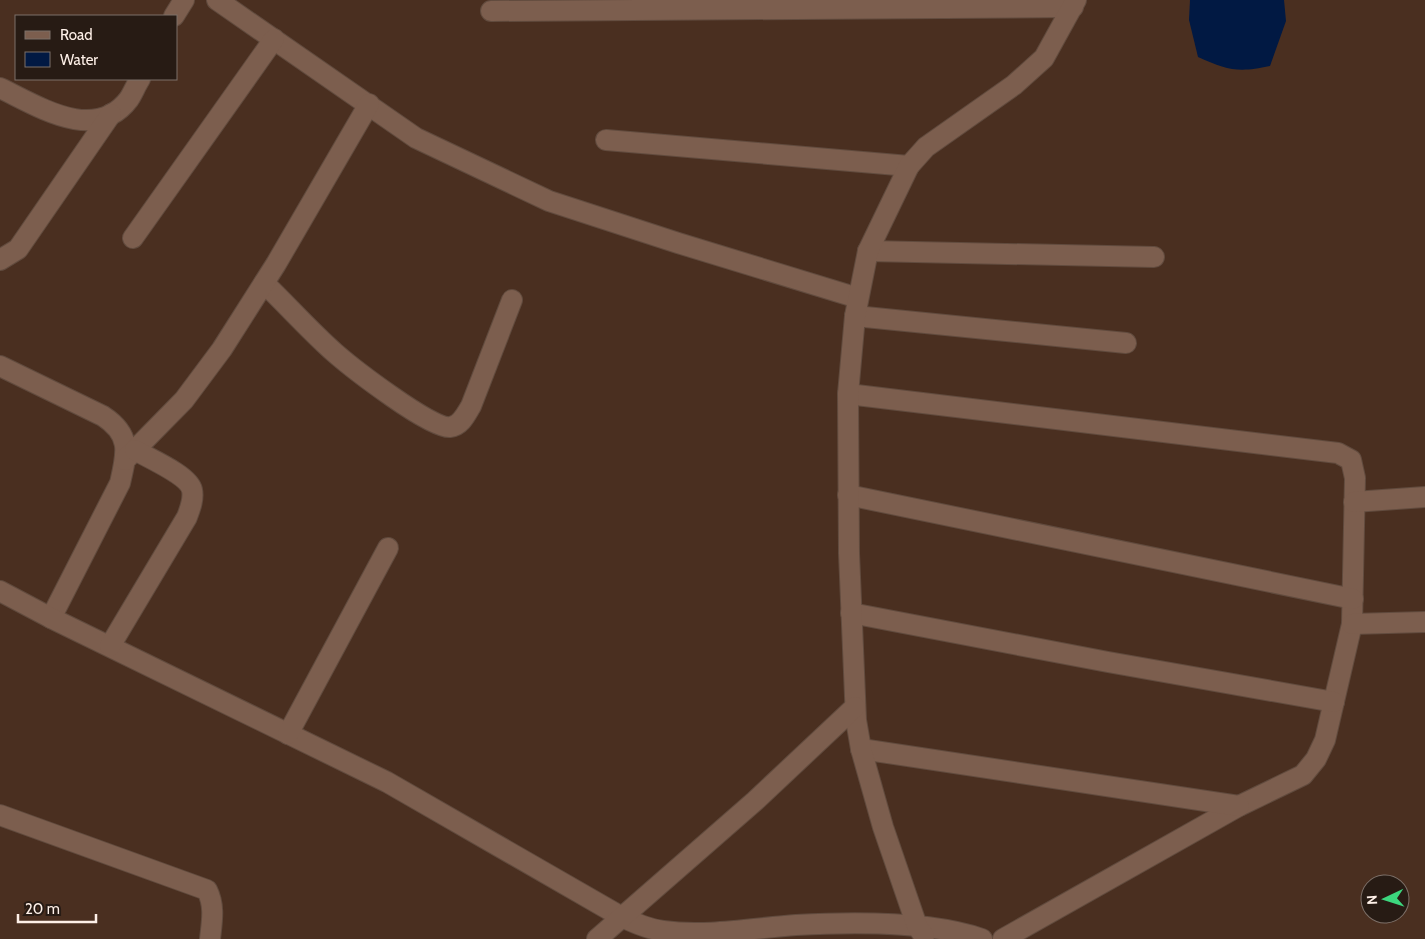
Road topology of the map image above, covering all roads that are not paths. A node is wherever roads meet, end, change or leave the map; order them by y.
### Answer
1 (184, 0) edge
2 (217, 0) edge
3 (1075, 4) edge
4 (492, 11) dead end
5 (175, 15) edge
6 (274, 39) junction
7 (139, 80) edge
8 (0, 88) edge
9 (368, 104) junction
10 (111, 114) junction
11 (606, 140) dead end
12 (909, 166) junction
13 (133, 238) dead end
14 (868, 251) junction
15 (1154, 257) dead end
16 (0, 260) edge
17 (264, 283) junction
18 (512, 300) dead end
19 (856, 307) junction
20 (1126, 342) dead end
21 (0, 366) edge
22 (848, 394) junction
23 (130, 455) junction
24 (848, 495) junction
25 (1425, 497) edge
26 (1354, 502) junction
27 (388, 548) dead end
28 (0, 590) edge
29 (1353, 599) junction
30 (852, 613) junction
31 (52, 618) junction
32 (1425, 622) edge
33 (1352, 624) junction
34 (110, 646) junction
35 (1334, 702) junction
36 (856, 707) junction
37 (288, 734) junction
38 (861, 749) junction
39 (1239, 806) junction
40 (0, 815) edge
41 (620, 916) junction
42 (922, 933) edge
43 (210, 939) edge
44 (597, 939) edge
45 (982, 939) edge
46 (1003, 939) edge

1 - 5 street
2 - 6 street
3 - 4 street
3 - 12 street
6 - 9 street
6 - 13 street
7 - 10 street
8 - 10 street
9 - 17 street
9 - 19 street
10 - 16 street
11 - 12 street
12 - 14 street
14 - 15 street
14 - 19 street
17 - 18 street
17 - 23 street
19 - 20 street
19 - 22 street
21 - 23 street
22 - 24 street
22 - 26 street
23 - 31 street
23 - 34 street
24 - 29 street
24 - 30 street
25 - 26 street
26 - 29 street
27 - 37 street
28 - 31 street
29 - 33 street
30 - 35 street
30 - 36 street
31 - 34 street
32 - 33 street
33 - 35 street
34 - 37 street
35 - 39 street
36 - 38 street
36 - 41 street
37 - 41 street
38 - 39 street
38 - 42 street
39 - 46 street
40 - 43 street
41 - 42 street
41 - 44 street
42 - 45 street

